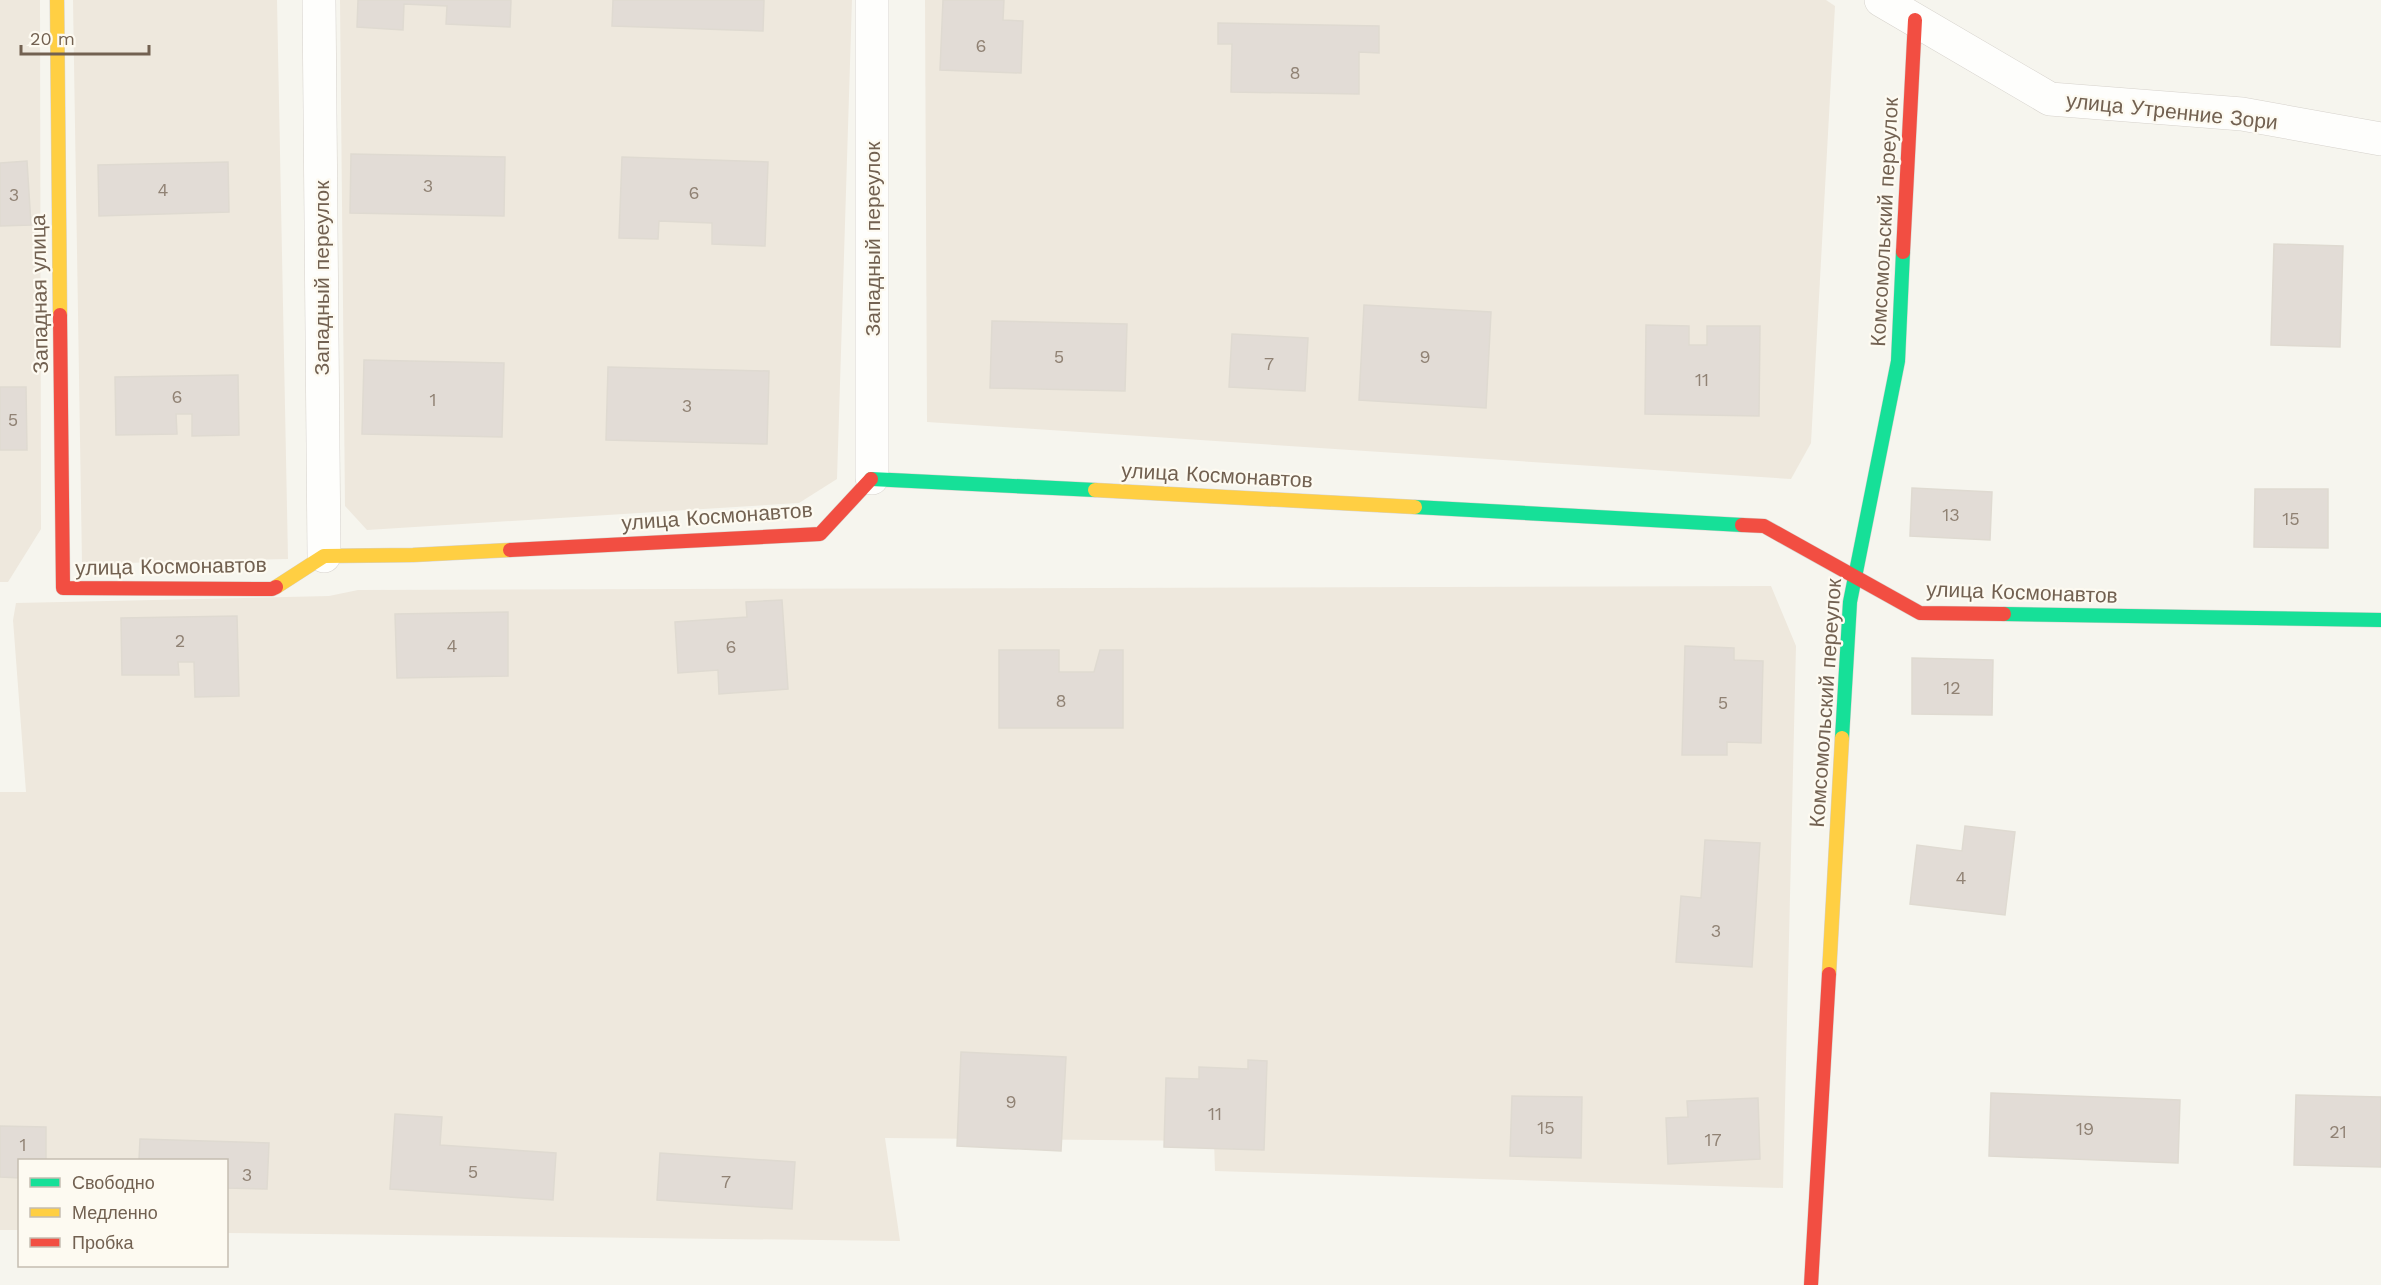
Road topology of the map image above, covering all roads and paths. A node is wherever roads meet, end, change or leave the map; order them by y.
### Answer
1 (57, 0) edge
2 (319, 0) edge
3 (872, 0) edge
4 (1881, 0) edge
5 (1915, 20) junction
6 (2381, 139) edge
7 (872, 478) junction
8 (324, 556) junction
9 (1855, 576) junction
10 (63, 588) joint
11 (2381, 620) edge
12 (1811, 1285) edge

1 - 10 street, Западная улица
2 - 8 street, Западный переулок
3 - 7 street, Западный переулок
4 - 5 street, улица Утренние Зори
5 - 6 street, улица Утренние Зори
5 - 9 street, Комсомольский переулок
7 - 8 street, улица Космонавтов
7 - 9 street, улица Космонавтов
8 - 10 street, улица Космонавтов
9 - 11 street, улица Космонавтов
9 - 12 street, Комсомольский переулок

